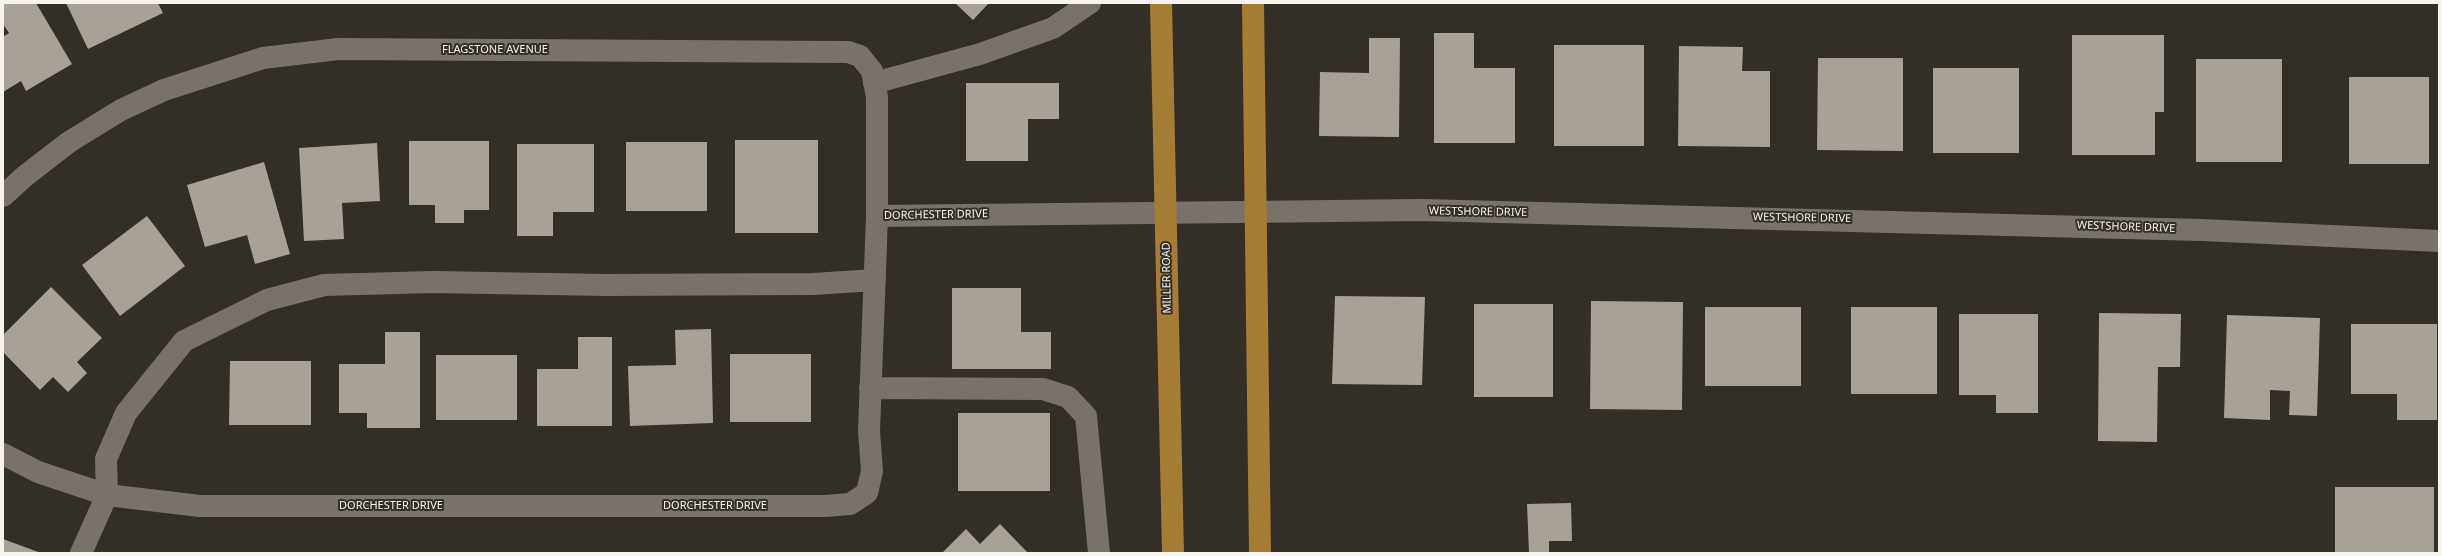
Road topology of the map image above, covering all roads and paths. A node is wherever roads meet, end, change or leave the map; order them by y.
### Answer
1 (1090, 3) edge
2 (1161, 3) edge
3 (1253, 3) edge
4 (874, 83) junction
5 (3, 196) edge
6 (1255, 211) junction
7 (1165, 212) junction
8 (877, 216) junction
9 (2439, 241) edge
10 (875, 280) junction
11 (870, 388) junction
12 (3, 454) edge
13 (107, 495) junction
14 (81, 553) edge
15 (1099, 553) edge
16 (1174, 553) edge
17 (1260, 553) edge

1 - 4 street
2 - 7 main road, MILLER ROAD
3 - 6 main road
4 - 5 street, FLAGSTONE AVENUE
4 - 8 street, FLAGSTONE AVENUE
6 - 7 street, WESTSHORE DRIVE
6 - 9 street, WESTSHORE DRIVE
6 - 17 main road
7 - 8 street, DORCHESTER DRIVE
7 - 16 main road, MILLER ROAD
8 - 10 street, DORCHESTER DRIVE
10 - 11 street, DORCHESTER DRIVE
10 - 13 street
11 - 13 street, DORCHESTER DRIVE
11 - 15 street
12 - 13 street, DORCHESTER DRIVE
13 - 14 street

